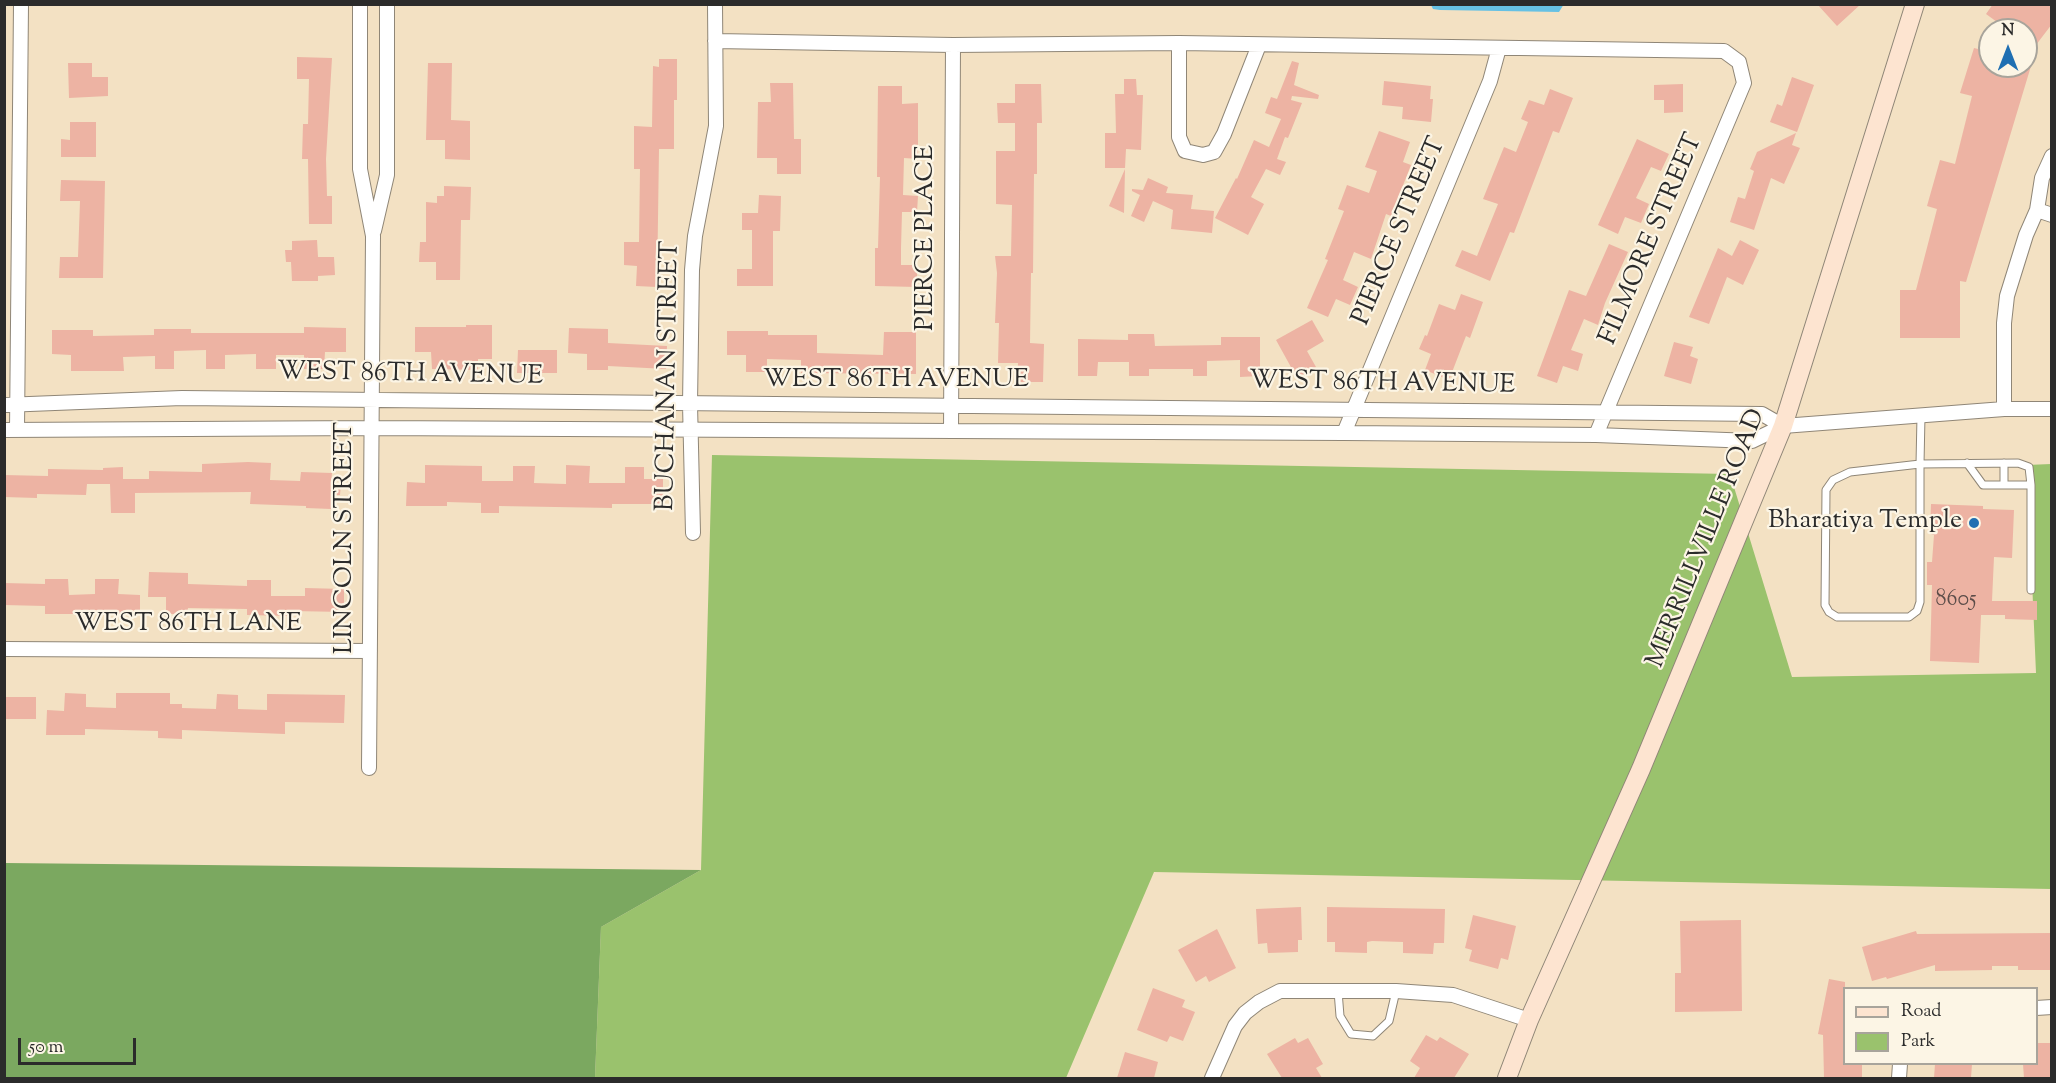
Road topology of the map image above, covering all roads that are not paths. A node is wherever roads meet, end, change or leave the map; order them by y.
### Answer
1 (21, 4) edge
2 (360, 4) edge
3 (387, 4) edge
4 (715, 4) edge
5 (1915, 4) edge
6 (715, 41) junction
7 (1179, 43) junction
8 (953, 45) junction
9 (1259, 45) junction
10 (1499, 48) junction
11 (2052, 156) edge
12 (2037, 210) junction
13 (2052, 215) edge
14 (373, 236) junction
15 (372, 400) junction
16 (690, 404) junction
17 (11, 405) edge
18 (951, 406) junction
19 (1354, 409) junction
20 (2004, 409) junction
21 (2052, 409) edge
22 (1607, 412) junction
23 (1921, 416) junction
24 (1783, 426) junction
25 (371, 428) junction
26 (11, 429) edge
27 (691, 429) junction
28 (951, 431) junction
29 (1344, 433) junction
30 (1596, 435) junction
31 (1967, 463) junction
32 (2004, 463) junction
33 (1920, 464) junction
34 (2031, 485) junction
35 (2004, 486) junction
36 (693, 533) dead end
37 (2031, 590) dead end
38 (4, 649) edge
39 (370, 651) junction
40 (369, 768) dead end
41 (1338, 991) junction
42 (1396, 991) junction
43 (1529, 1020) junction
44 (1212, 1078) edge
45 (1507, 1078) edge

1 - 17 street
2 - 14 street, LINCOLN STREET
3 - 14 street, LINCOLN STREET
4 - 6 street, BUCHANAN STREET
5 - 24 street, MERRILLVILLE ROAD
6 - 8 street
6 - 16 street, BUCHANAN STREET
7 - 8 street
7 - 9 street
7 - 9 street
8 - 18 street, PIERCE PLACE
9 - 10 street
10 - 19 street, PIERCE STREET
10 - 22 street, FILMORE STREET
11 - 12 street
12 - 13 street
12 - 20 street
14 - 15 street, LINCOLN STREET
15 - 16 street, WEST 86TH AVENUE
15 - 17 street, WEST 86TH AVENUE
15 - 25 street, LINCOLN STREET
16 - 18 street, WEST 86TH AVENUE
16 - 27 street, BUCHANAN STREET
17 - 26 street
18 - 19 street, WEST 86TH AVENUE
18 - 28 street, PIERCE PLACE
19 - 22 street, WEST 86TH AVENUE
19 - 29 street, PIERCE STREET
20 - 21 street, WEST 86TH AVENUE
20 - 23 street, WEST 86TH AVENUE
22 - 24 street, WEST 86TH AVENUE
22 - 30 street, FILMORE STREET
23 - 24 street, WEST 86TH AVENUE
23 - 33 lane
24 - 30 street, WEST 86TH AVENUE
24 - 43 street, MERRILLVILLE ROAD
25 - 26 street, WEST 86TH AVENUE
25 - 27 street, WEST 86TH AVENUE
25 - 39 street, LINCOLN STREET
27 - 28 street, WEST 86TH AVENUE
27 - 36 street, BUCHANAN STREET
28 - 29 street, WEST 86TH AVENUE
29 - 30 street, WEST 86TH AVENUE
31 - 32 lane
31 - 33 lane
31 - 35 lane
32 - 34 lane
32 - 35 lane
33 - 33 lane
34 - 35 lane
34 - 37 lane
38 - 39 street, WEST 86TH LANE
39 - 40 street, LINCOLN STREET
41 - 42 street
41 - 42 lane
41 - 44 street
42 - 43 street
43 - 45 street, MERRILLVILLE ROAD

